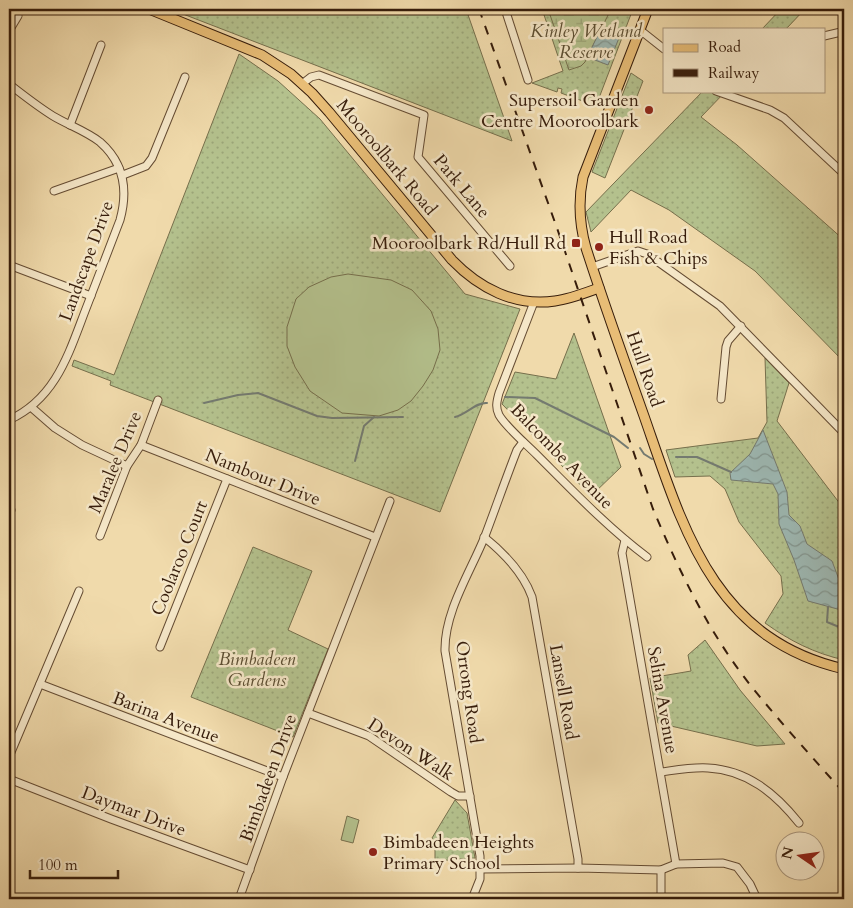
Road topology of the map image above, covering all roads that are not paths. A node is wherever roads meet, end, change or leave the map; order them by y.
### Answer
1 (149, 9) edge
2 (505, 9) edge
3 (648, 9) edge
4 (18, 16) dead end
5 (640, 30) junction
6 (9, 31) edge
7 (844, 33) edge
8 (826, 36) edge
9 (101, 45) dead end
10 (663, 48) edge
11 (185, 77) dead end
12 (528, 80) dead end
13 (302, 84) junction
14 (10, 86) edge
15 (719, 92) edge
16 (70, 125) junction
17 (119, 168) junction
18 (844, 172) edge
19 (123, 176) junction
20 (54, 191) dead end
21 (9, 265) edge
22 (510, 266) dead end
23 (592, 267) junction
24 (599, 288) junction
25 (91, 296) junction
26 (534, 302) junction
27 (741, 326) junction
28 (721, 399) dead end
29 (158, 400) dead end
30 (31, 408) junction
31 (9, 420) edge
32 (844, 433) edge
33 (523, 442) junction
34 (141, 446) junction
35 (127, 466) junction
36 (227, 479) junction
37 (390, 501) dead end
38 (100, 536) dead end
39 (374, 537) junction
40 (484, 537) junction
41 (625, 540) junction
42 (649, 559) dead end
43 (79, 591) dead end
44 (160, 648) dead end
45 (844, 670) edge
46 (40, 684) junction
47 (308, 713) junction
48 (9, 757) edge
49 (661, 772) junction
50 (283, 777) junction
51 (9, 779) edge
52 (470, 796) junction
53 (798, 823) dead end
54 (676, 864) junction
55 (578, 868) junction
56 (481, 869) junction
57 (250, 870) junction
58 (661, 870) junction
59 (239, 899) edge
60 (472, 899) edge
61 (661, 899) edge
62 (757, 899) edge

1 - 13 main road, Mooroolbark Road
2 - 12 street
3 - 5 main road, Hull Road
4 - 6 street
5 - 10 street
5 - 23 main road, Hull Road
7 - 8 street
9 - 16 street
11 - 19 street
13 - 22 street, Park Lane
13 - 26 main road, Mooroolbark Road
14 - 16 street, Landscape Drive
15 - 18 street
16 - 17 street, Landscape Drive
17 - 19 street, Landscape Drive
17 - 20 street
19 - 25 street, Landscape Drive
21 - 25 street
23 - 24 main road, Hull Road
23 - 27 street
24 - 26 main road, Mooroolbark Road
24 - 45 main road, Hull Road
25 - 30 street, Landscape Drive
26 - 33 street, Balcombe Avenue
27 - 28 street
27 - 32 street
29 - 34 street, Maralee Drive
30 - 31 street, Landscape Drive
30 - 35 street
33 - 40 street, Orrong Road
33 - 41 street, Balcombe Avenue
34 - 35 street, Maralee Drive
34 - 36 street, Nambour Drive
35 - 38 street, Maralee Drive
36 - 39 street, Nambour Drive
36 - 44 street, Coolaroo Court
37 - 39 street, Bimbadeen Drive
39 - 47 street, Bimbadeen Drive
40 - 52 street, Orrong Road
40 - 55 street, Lansell Road
41 - 42 street, Balcombe Avenue
41 - 49 street, Selina Avenue
43 - 46 street
46 - 48 street
46 - 50 street, Barina Avenue
47 - 50 street, Bimbadeen Drive
47 - 52 street, Devon Walk
49 - 53 street
49 - 54 street, Selina Avenue
50 - 57 street, Bimbadeen Drive
51 - 57 street, Daymar Drive
52 - 56 street, Orrong Road
54 - 58 street
54 - 62 street
55 - 56 street
55 - 58 street
56 - 60 street, Orrong Road
57 - 59 street, Bimbadeen Drive
58 - 61 street

